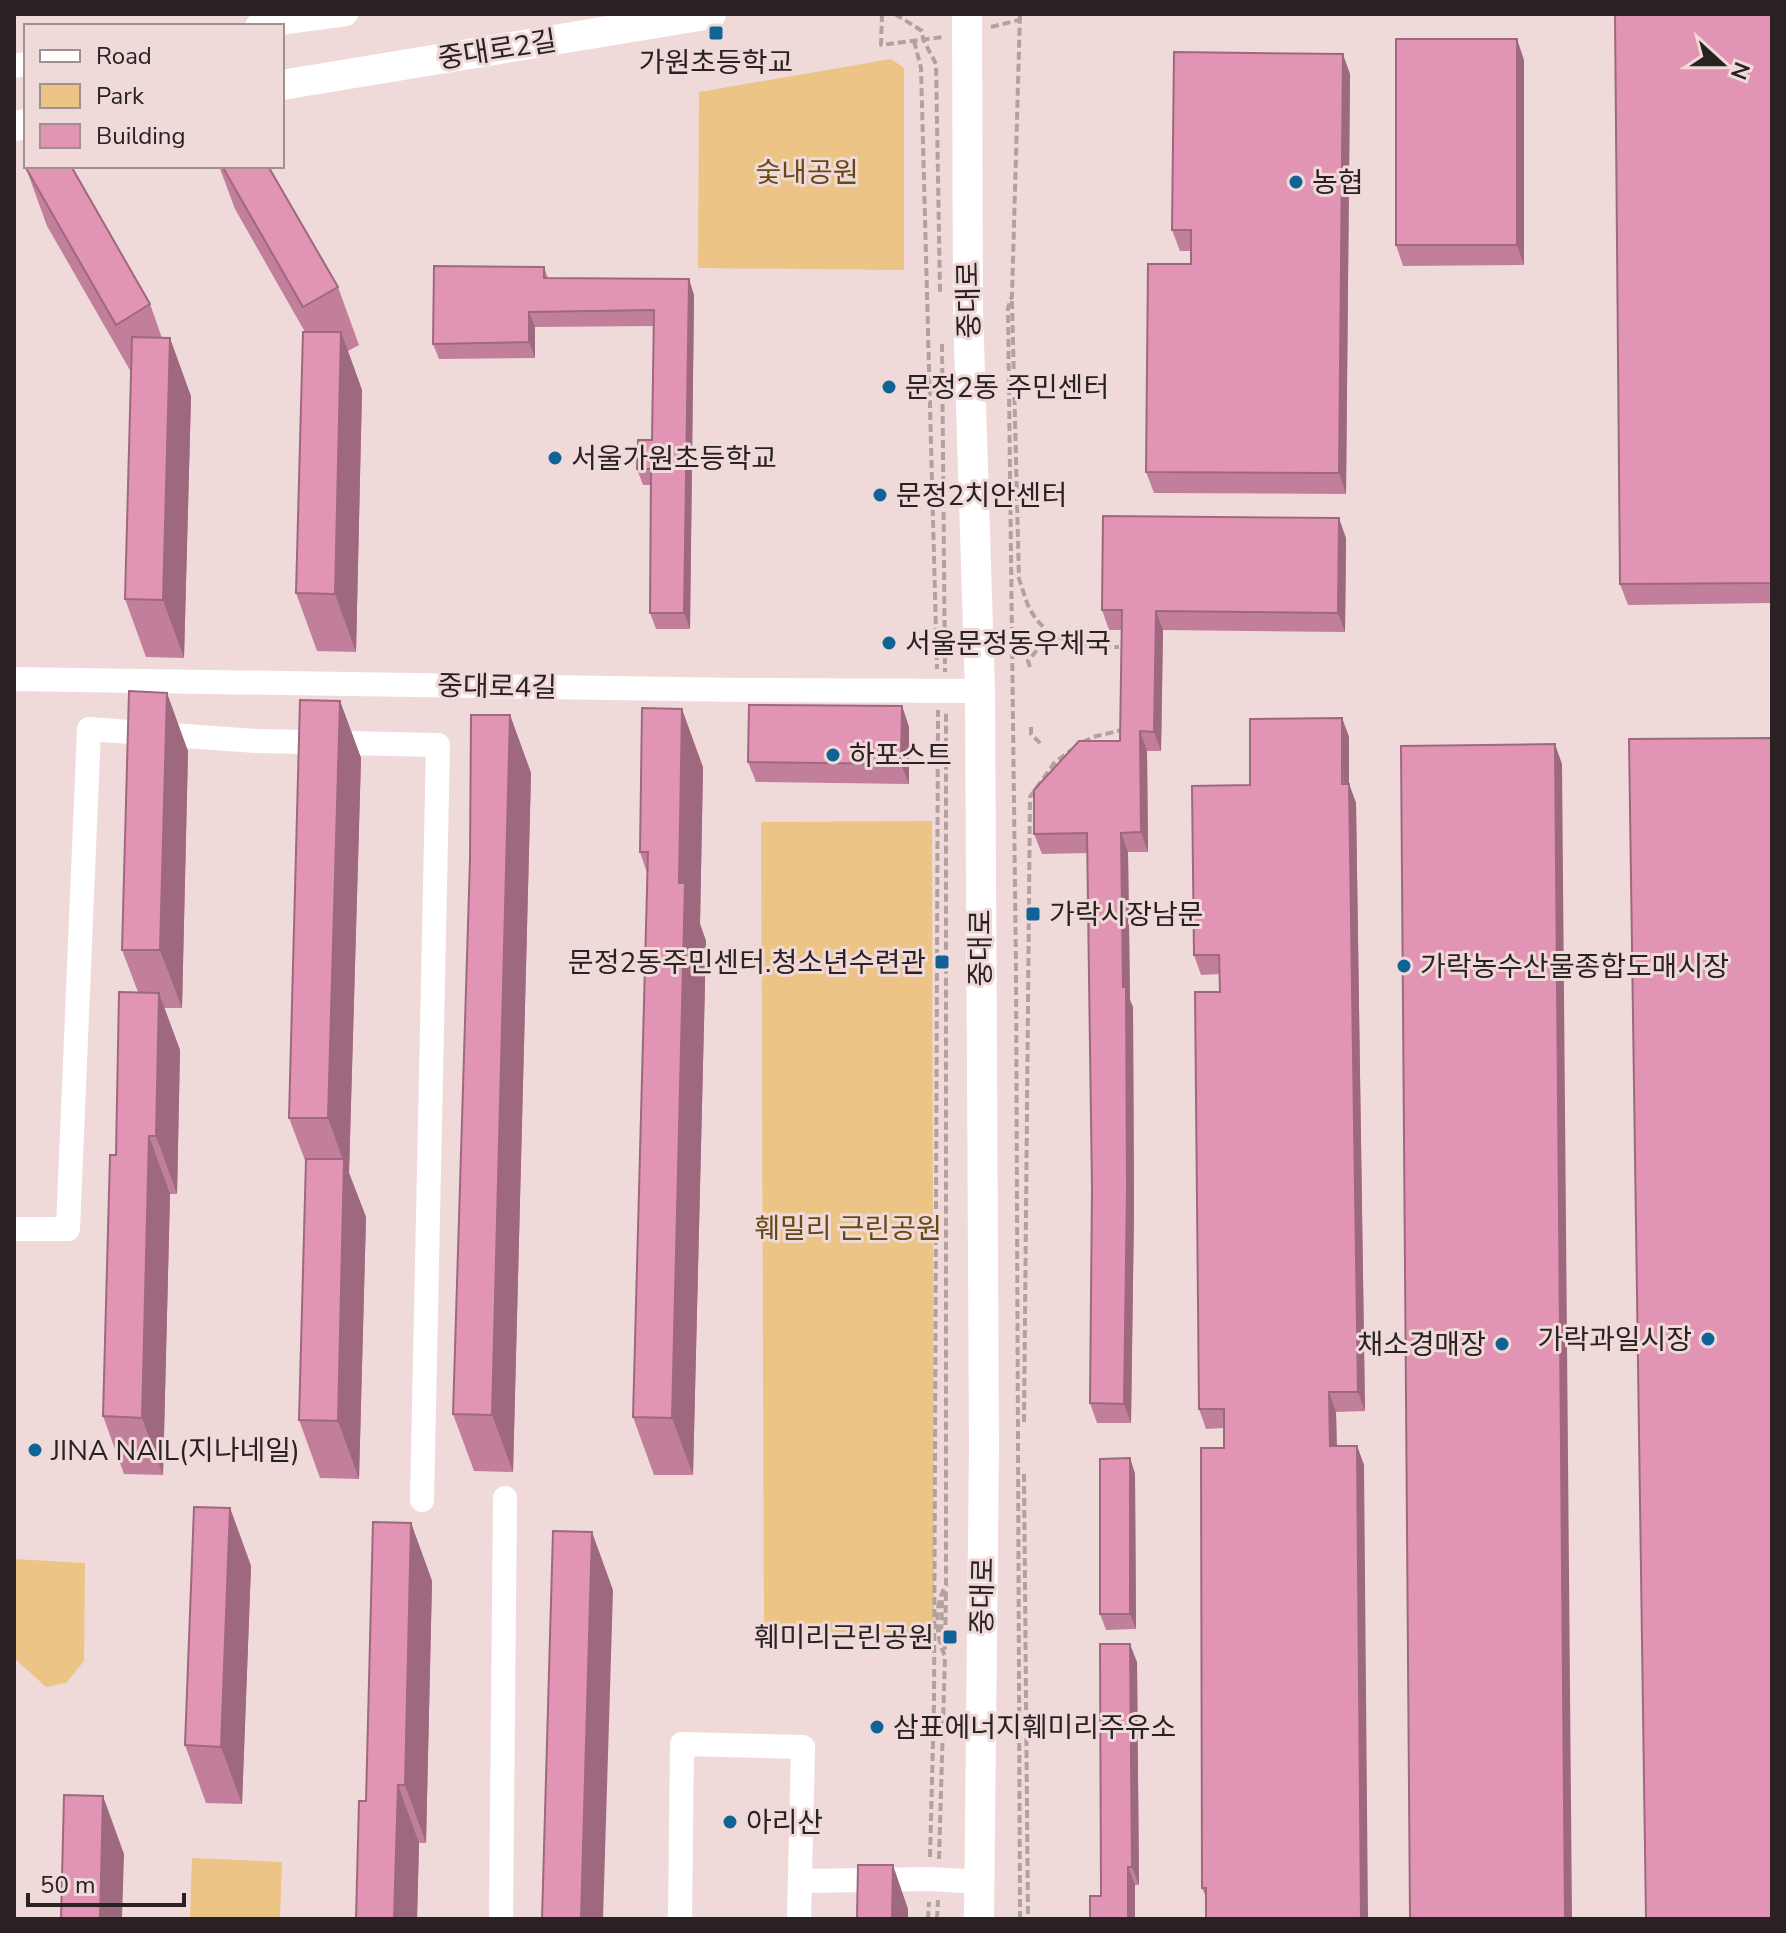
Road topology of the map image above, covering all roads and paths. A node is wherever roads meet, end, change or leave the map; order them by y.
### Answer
1 (346, 14) edge
2 (711, 14) edge
3 (882, 14) edge
4 (895, 14) edge
5 (1020, 17) edge
6 (272, 24) edge
7 (967, 24) edge
8 (923, 39) junction
9 (914, 41) junction
10 (284, 85) edge
11 (1012, 296) junction
12 (941, 301) dead end
13 (941, 333) dead end
14 (1041, 645) dead end
15 (1119, 647) edge
16 (1030, 667) dead end
17 (14, 679) edge
18 (941, 691) junction
19 (980, 691) junction
20 (1031, 727) dead end
21 (1122, 730) edge
22 (1041, 744) dead end
23 (14, 1229) edge
24 (1024, 1422) dead end
25 (1024, 1474) dead end
26 (505, 1498) dead end
27 (422, 1500) dead end
28 (943, 1624) joint
29 (934, 1880) junction
30 (800, 1881) junction
31 (980, 1882) junction
32 (501, 1919) edge
33 (680, 1919) edge
34 (799, 1919) edge
35 (928, 1919) edge
36 (937, 1919) edge
37 (979, 1919) edge
38 (1020, 1919) edge
39 (1028, 1919) edge

1 - 6 street
2 - 10 main road, 중대로2길
3 - 9 path
4 - 8 path
5 - 7 path
5 - 11 path
7 - 8 path
7 - 19 main road, 중대로
8 - 9 path
8 - 12 path
9 - 18 path
11 - 15 path
11 - 38 path
13 - 18 path
14 - 16 path
17 - 18 street, 중대로4길
18 - 19 street, 중대로4길
18 - 29 path
18 - 29 path
19 - 31 main road, 중대로
20 - 22 path
21 - 24 path
23 - 27 street
25 - 39 path
26 - 32 street
28 - 28 path
29 - 30 street
29 - 31 street
29 - 35 path
29 - 36 path
30 - 33 street
30 - 34 street
31 - 37 main road, 중대로

